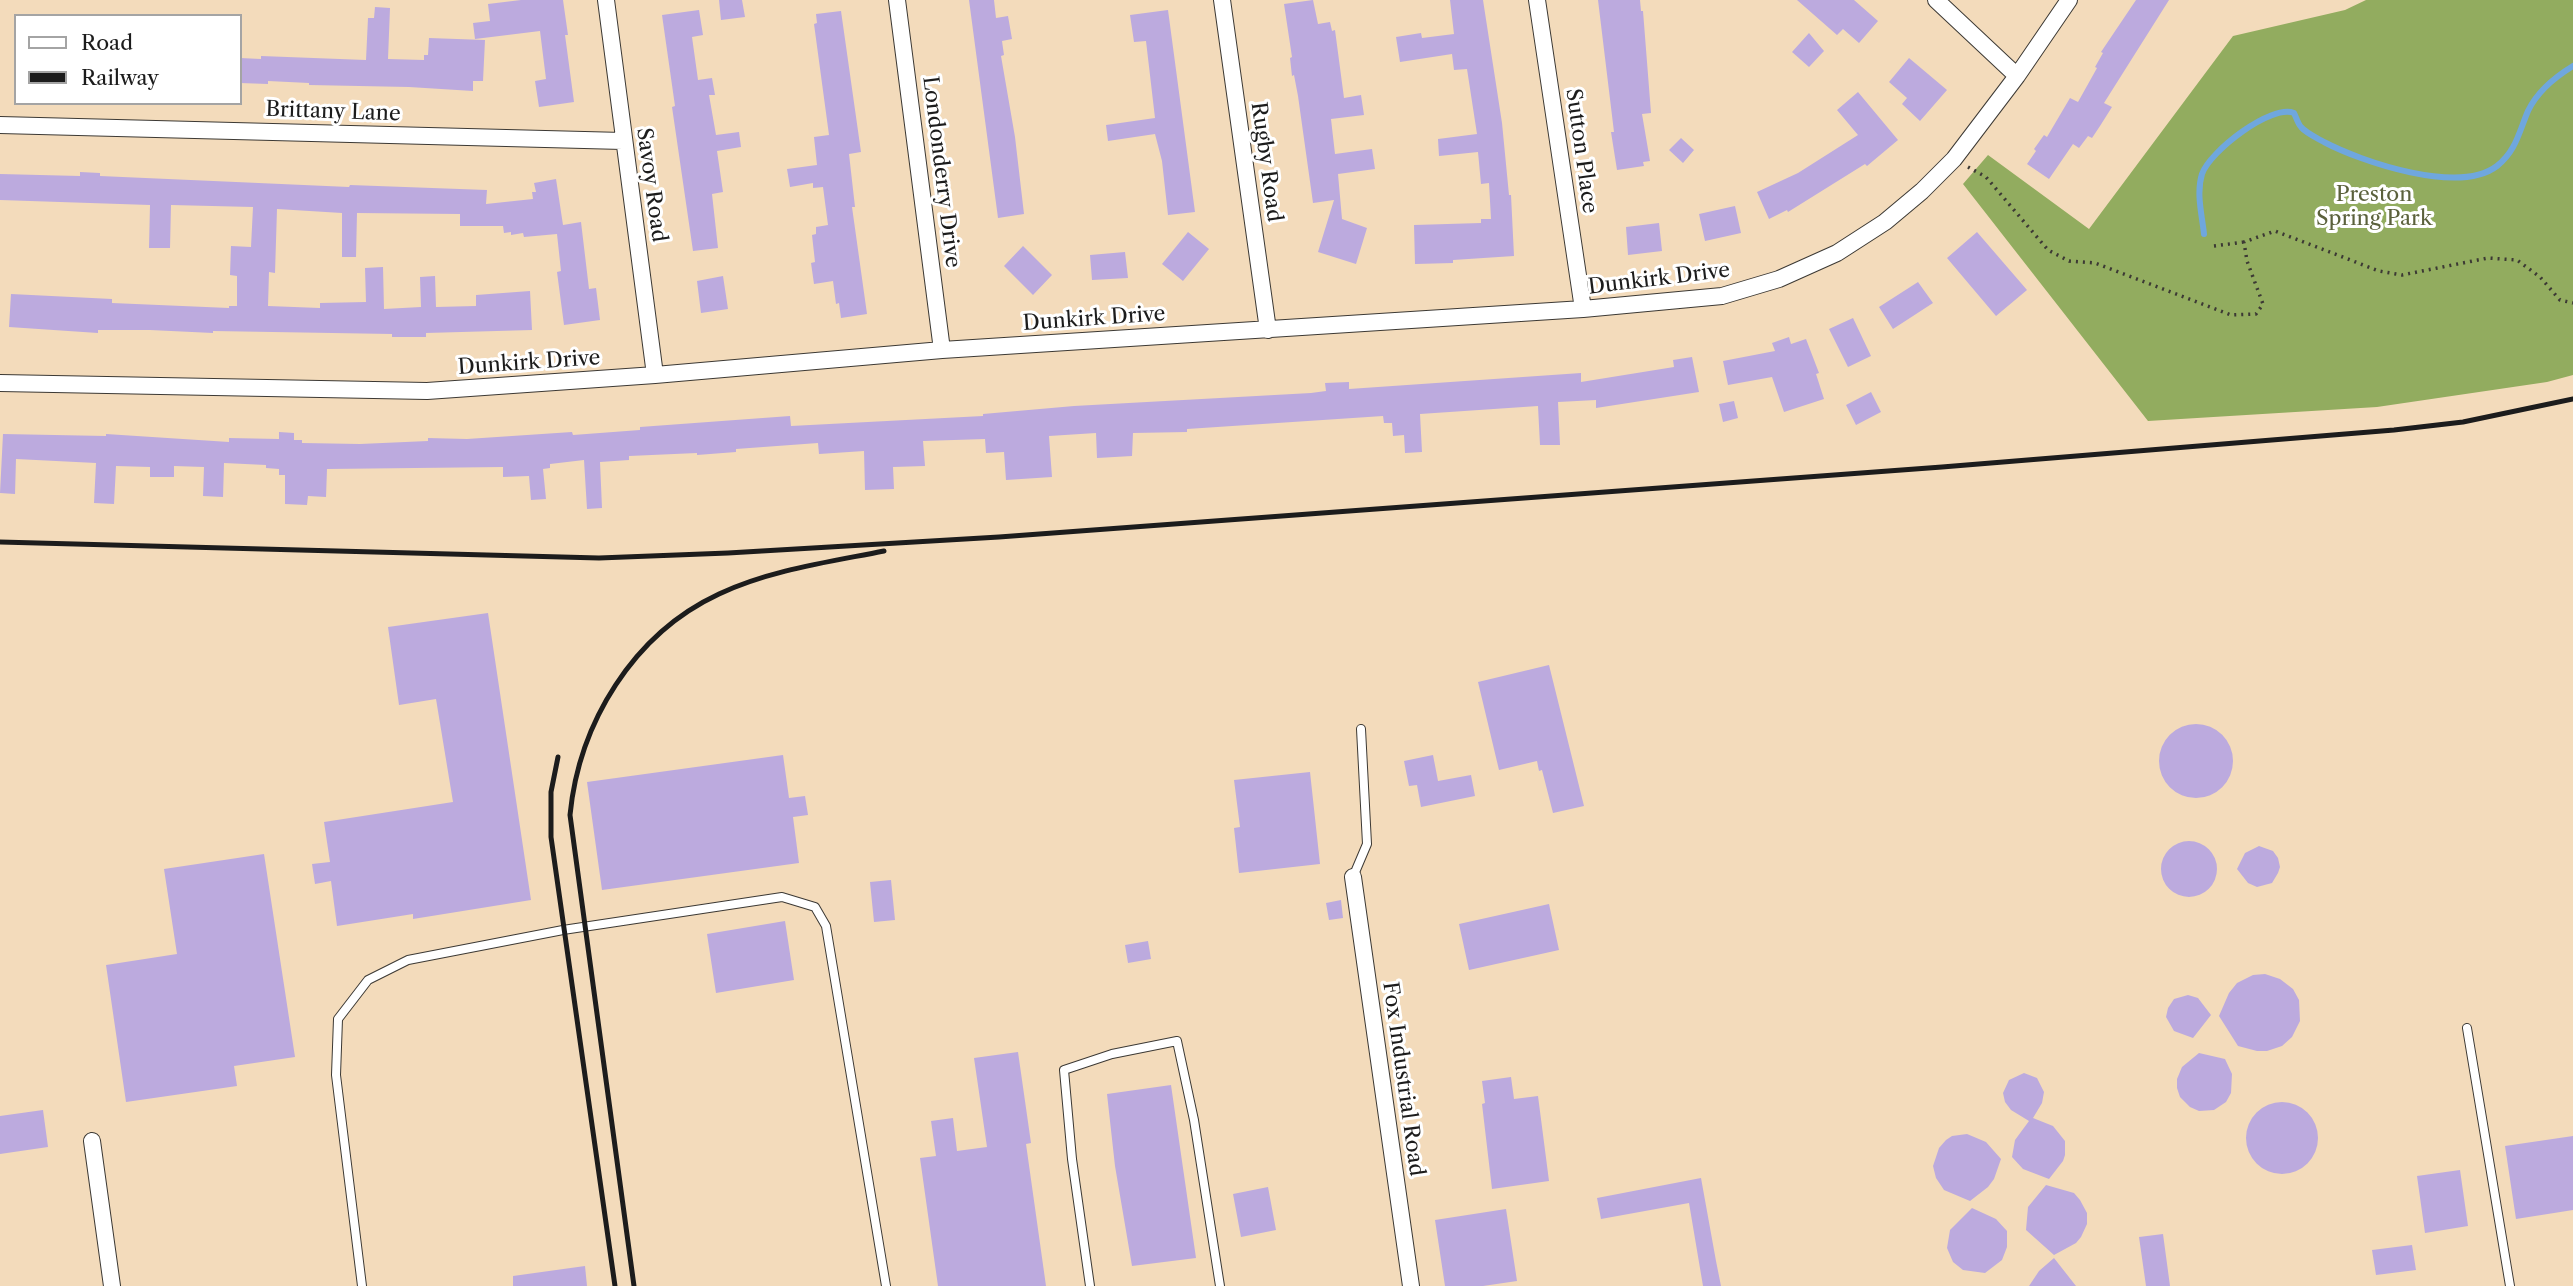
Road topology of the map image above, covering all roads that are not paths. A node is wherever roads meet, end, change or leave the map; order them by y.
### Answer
1 (606, 0) edge
2 (897, 0) edge
3 (1222, 0) edge
4 (1537, 0) edge
5 (1936, 0) edge
6 (2069, 0) edge
7 (2017, 76) junction
8 (0, 125) edge
9 (624, 141) junction
10 (1583, 309) junction
11 (1268, 330) junction
12 (942, 350) junction
13 (655, 375) junction
14 (0, 383) edge
15 (1361, 729) dead end
16 (1353, 877) joint
17 (2468, 1028) dead end
18 (92, 1140) dead end
19 (112, 1286) edge
20 (362, 1286) edge
21 (886, 1286) edge
22 (1090, 1286) edge
23 (1220, 1286) edge
24 (1411, 1286) edge
25 (2510, 1286) edge

1 - 9 street, Savoy Road
2 - 12 street, Londonderry Drive
3 - 11 street, Rugby Road
4 - 10 street, Sutton Place
5 - 7 street
6 - 7 street, Dunkirk Drive
7 - 10 street, Dunkirk Drive
8 - 9 street, Brittany Lane
9 - 13 street, Savoy Road
10 - 11 street, Dunkirk Drive
11 - 12 street, Dunkirk Drive
12 - 13 street, Dunkirk Drive
13 - 14 street, Dunkirk Drive
15 - 16 lane
16 - 24 street, Fox Industrial Road
17 - 25 lane
18 - 19 street
20 - 21 lane
22 - 23 lane

